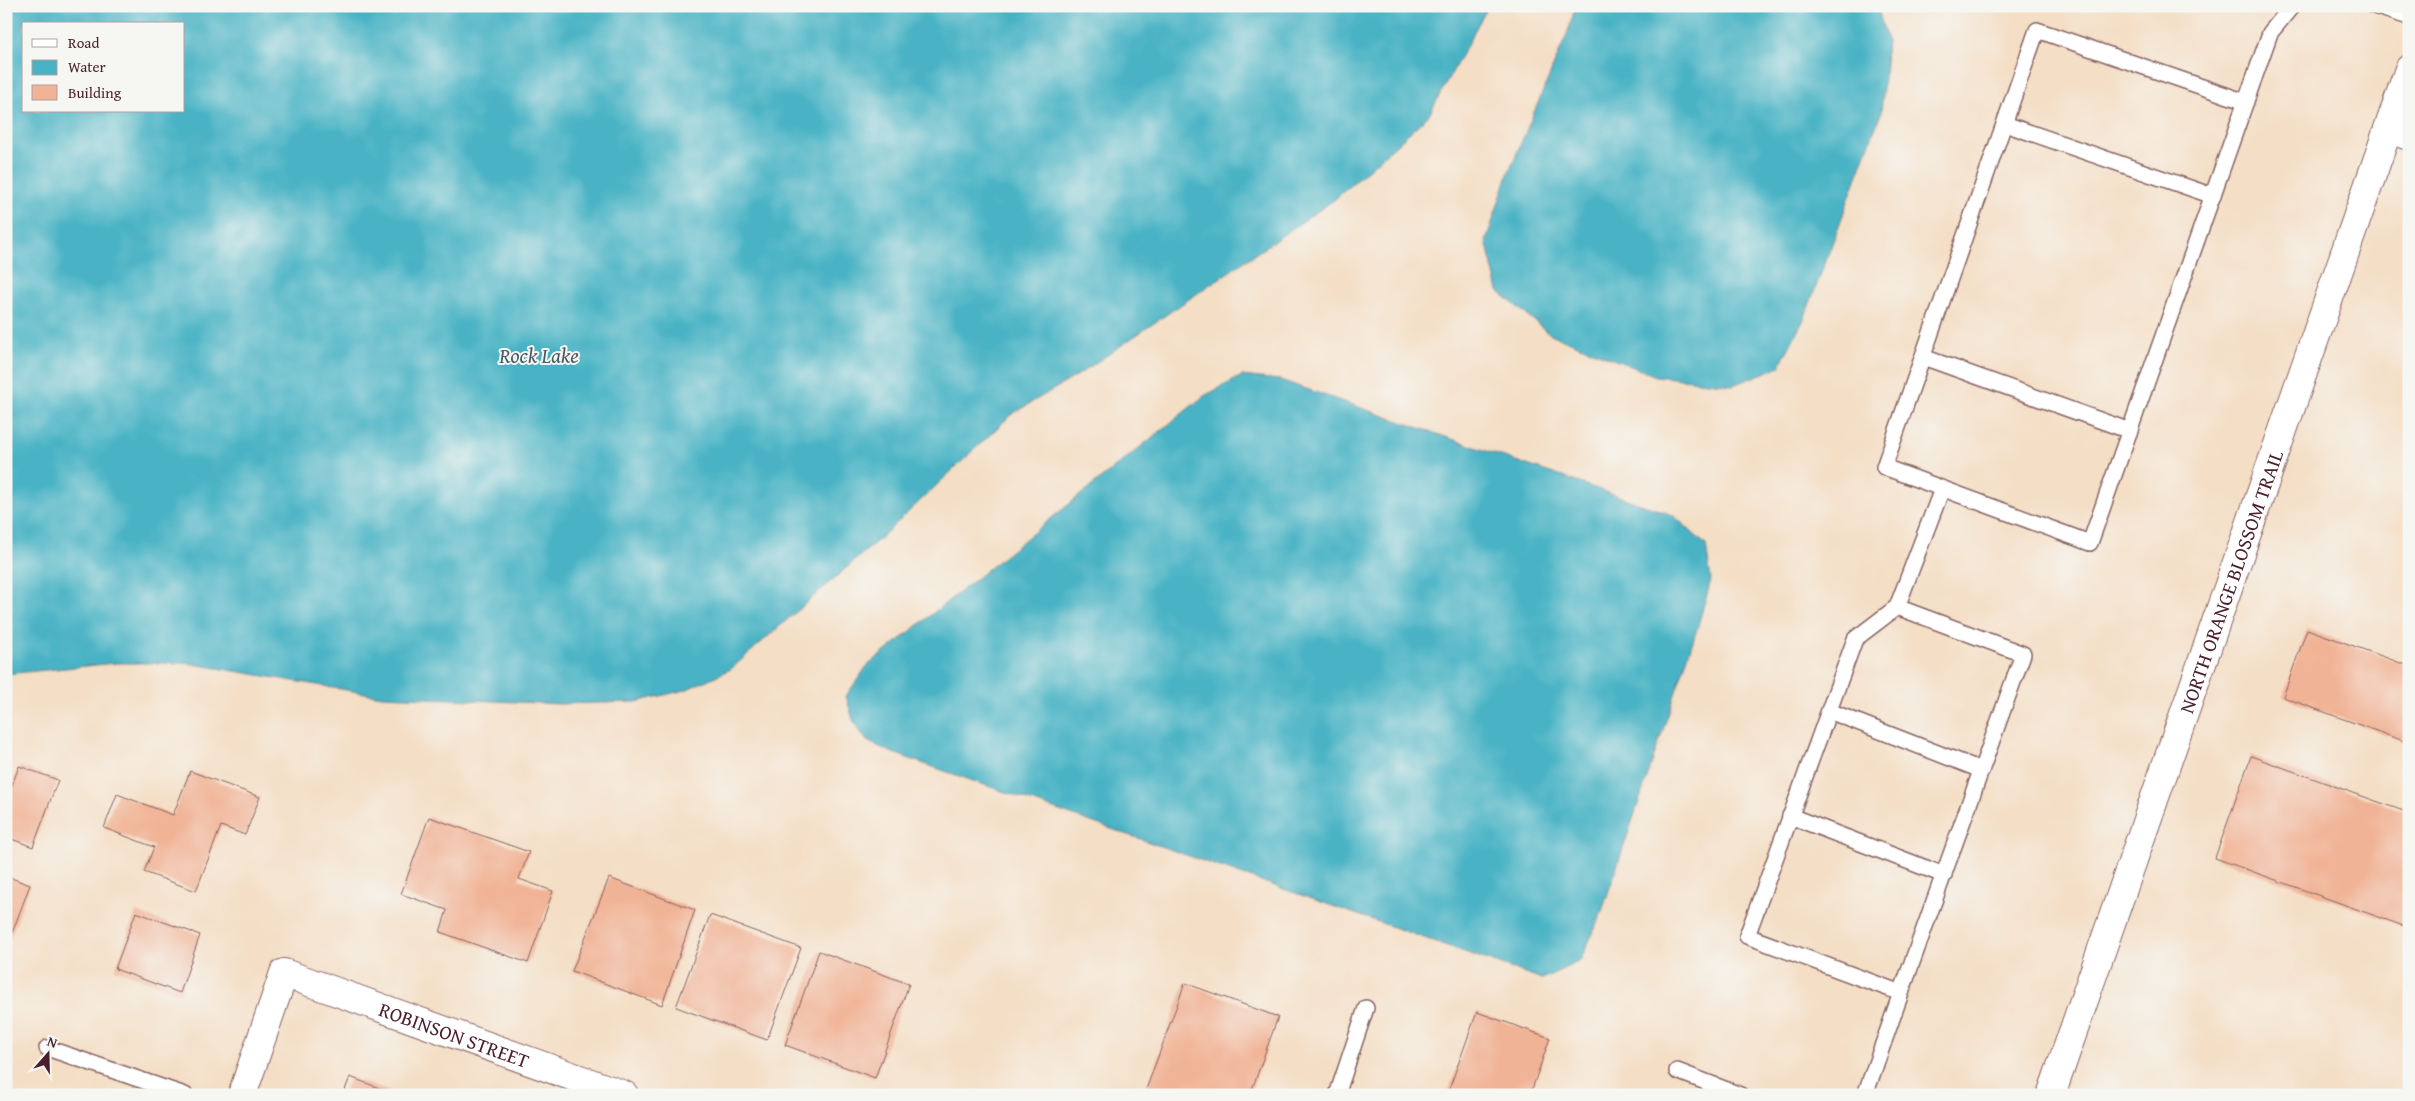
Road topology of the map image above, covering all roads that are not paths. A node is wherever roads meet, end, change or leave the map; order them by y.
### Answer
1 (2292, 6) edge
2 (2374, 6) edge
3 (2409, 17) edge
4 (2409, 69) edge
5 (2246, 102) junction
6 (2005, 124) junction
7 (2398, 132) edge
8 (2213, 196) junction
9 (1923, 357) junction
10 (2130, 432) junction
11 (1942, 489) junction
12 (1897, 607) junction
13 (1828, 711) junction
14 (1981, 770) junction
15 (1790, 816) junction
16 (1944, 875) junction
17 (1902, 993) junction
18 (1366, 1008) dead end
19 (47, 1048) dead end
20 (1677, 1071) dead end
21 (185, 1095) edge
22 (242, 1095) edge
23 (624, 1095) edge
24 (1336, 1095) edge
25 (1740, 1095) edge
26 (1864, 1095) edge
27 (2051, 1095) edge

1 - 5 lane
2 - 3 lane
4 - 7 main road, NORTH ORANGE BLOSSOM TRAIL
5 - 6 lane
5 - 8 lane
6 - 8 lane
6 - 9 lane
7 - 27 main road, NORTH ORANGE BLOSSOM TRAIL
8 - 10 lane
9 - 10 lane
9 - 11 lane
10 - 11 lane
11 - 12 lane
12 - 13 lane
12 - 14 lane
13 - 14 lane
13 - 15 lane
14 - 16 lane
15 - 16 lane
15 - 17 lane
16 - 17 lane
17 - 26 lane
18 - 24 lane
19 - 21 lane
20 - 25 lane
22 - 23 main road, ROBINSON STREET

